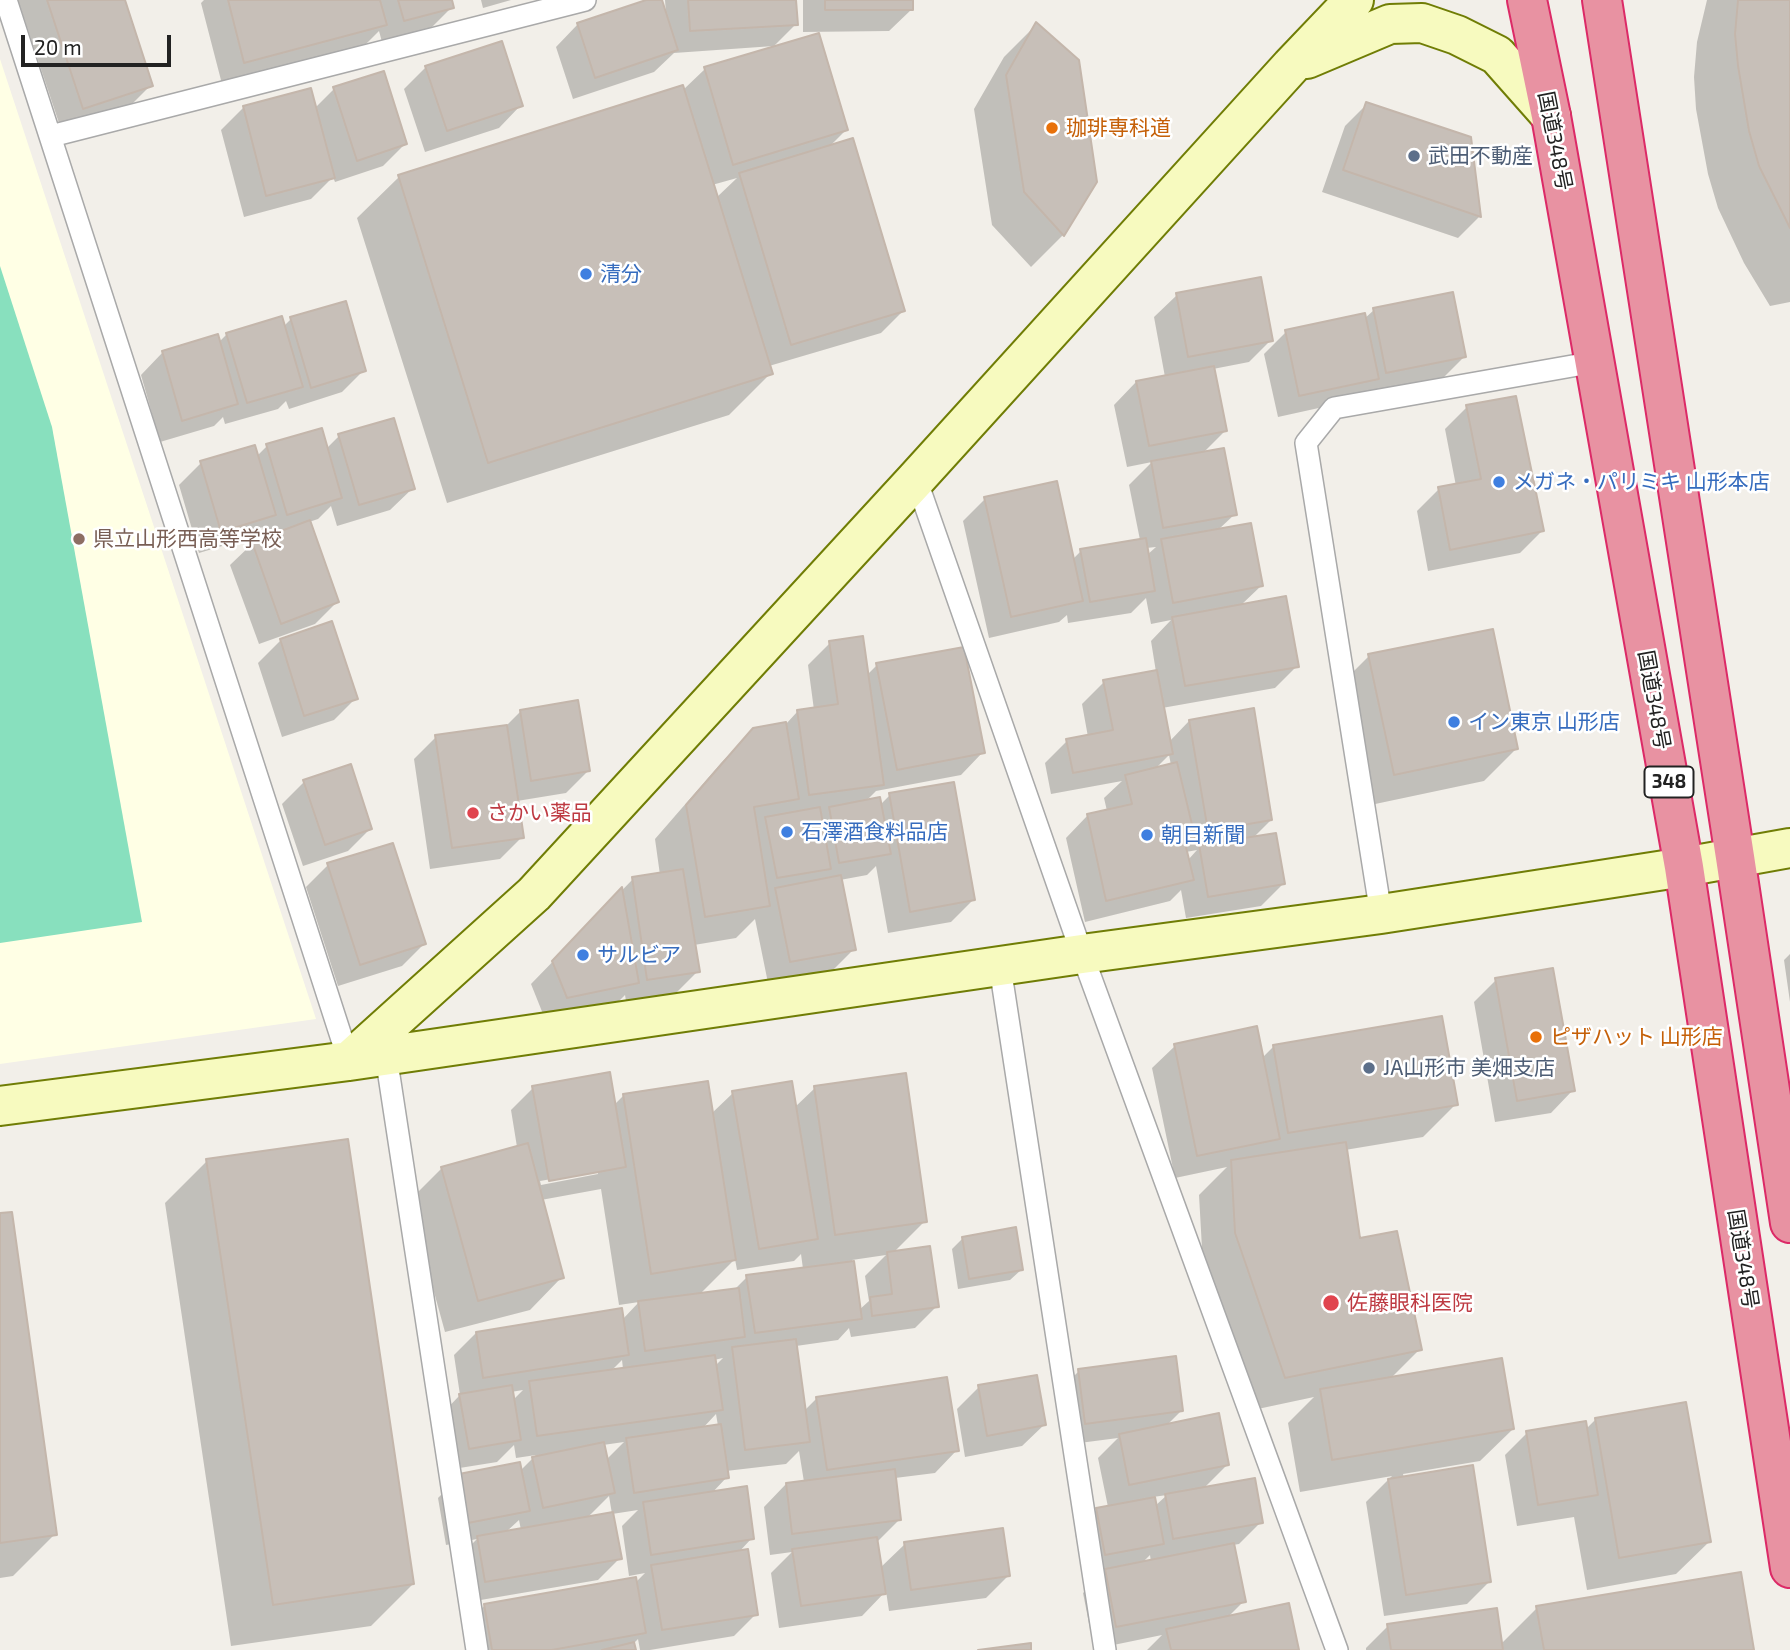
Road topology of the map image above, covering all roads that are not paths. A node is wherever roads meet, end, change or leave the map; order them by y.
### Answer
1 (6, 0) edge
2 (586, 0) edge
3 (1354, 0) edge
4 (1527, 0) edge
5 (1602, 0) edge
6 (1291, 65) junction
7 (1551, 116) junction
8 (51, 136) junction
9 (1595, 362) junction
10 (916, 479) junction
11 (1790, 848) edge
12 (1735, 856) junction
13 (1684, 867) junction
14 (1381, 914) junction
15 (1082, 954) junction
16 (1000, 967) junction
17 (386, 1056) junction
18 (349, 1061) junction
19 (0, 1106) edge
20 (1790, 1223) edge
21 (1790, 1568) edge
22 (477, 1650) edge
23 (1105, 1650) edge
24 (1336, 1650) edge

1 - 8 lane
2 - 8 lane
3 - 6 street
4 - 7 highway, 国道348号 / 348
5 - 12 highway, 348
6 - 7 street
6 - 10 street
7 - 9 highway, 国道348号 / 348
8 - 18 lane
9 - 13 highway, 国道348号 / 348
9 - 14 lane
10 - 15 lane
10 - 18 street
11 - 12 street
12 - 13 street
12 - 20 highway, 348
13 - 14 street
13 - 21 highway, 国道348号 / 348
14 - 15 street
15 - 16 street
15 - 24 lane
16 - 17 street
16 - 23 lane
17 - 18 street
17 - 22 lane
18 - 19 street

